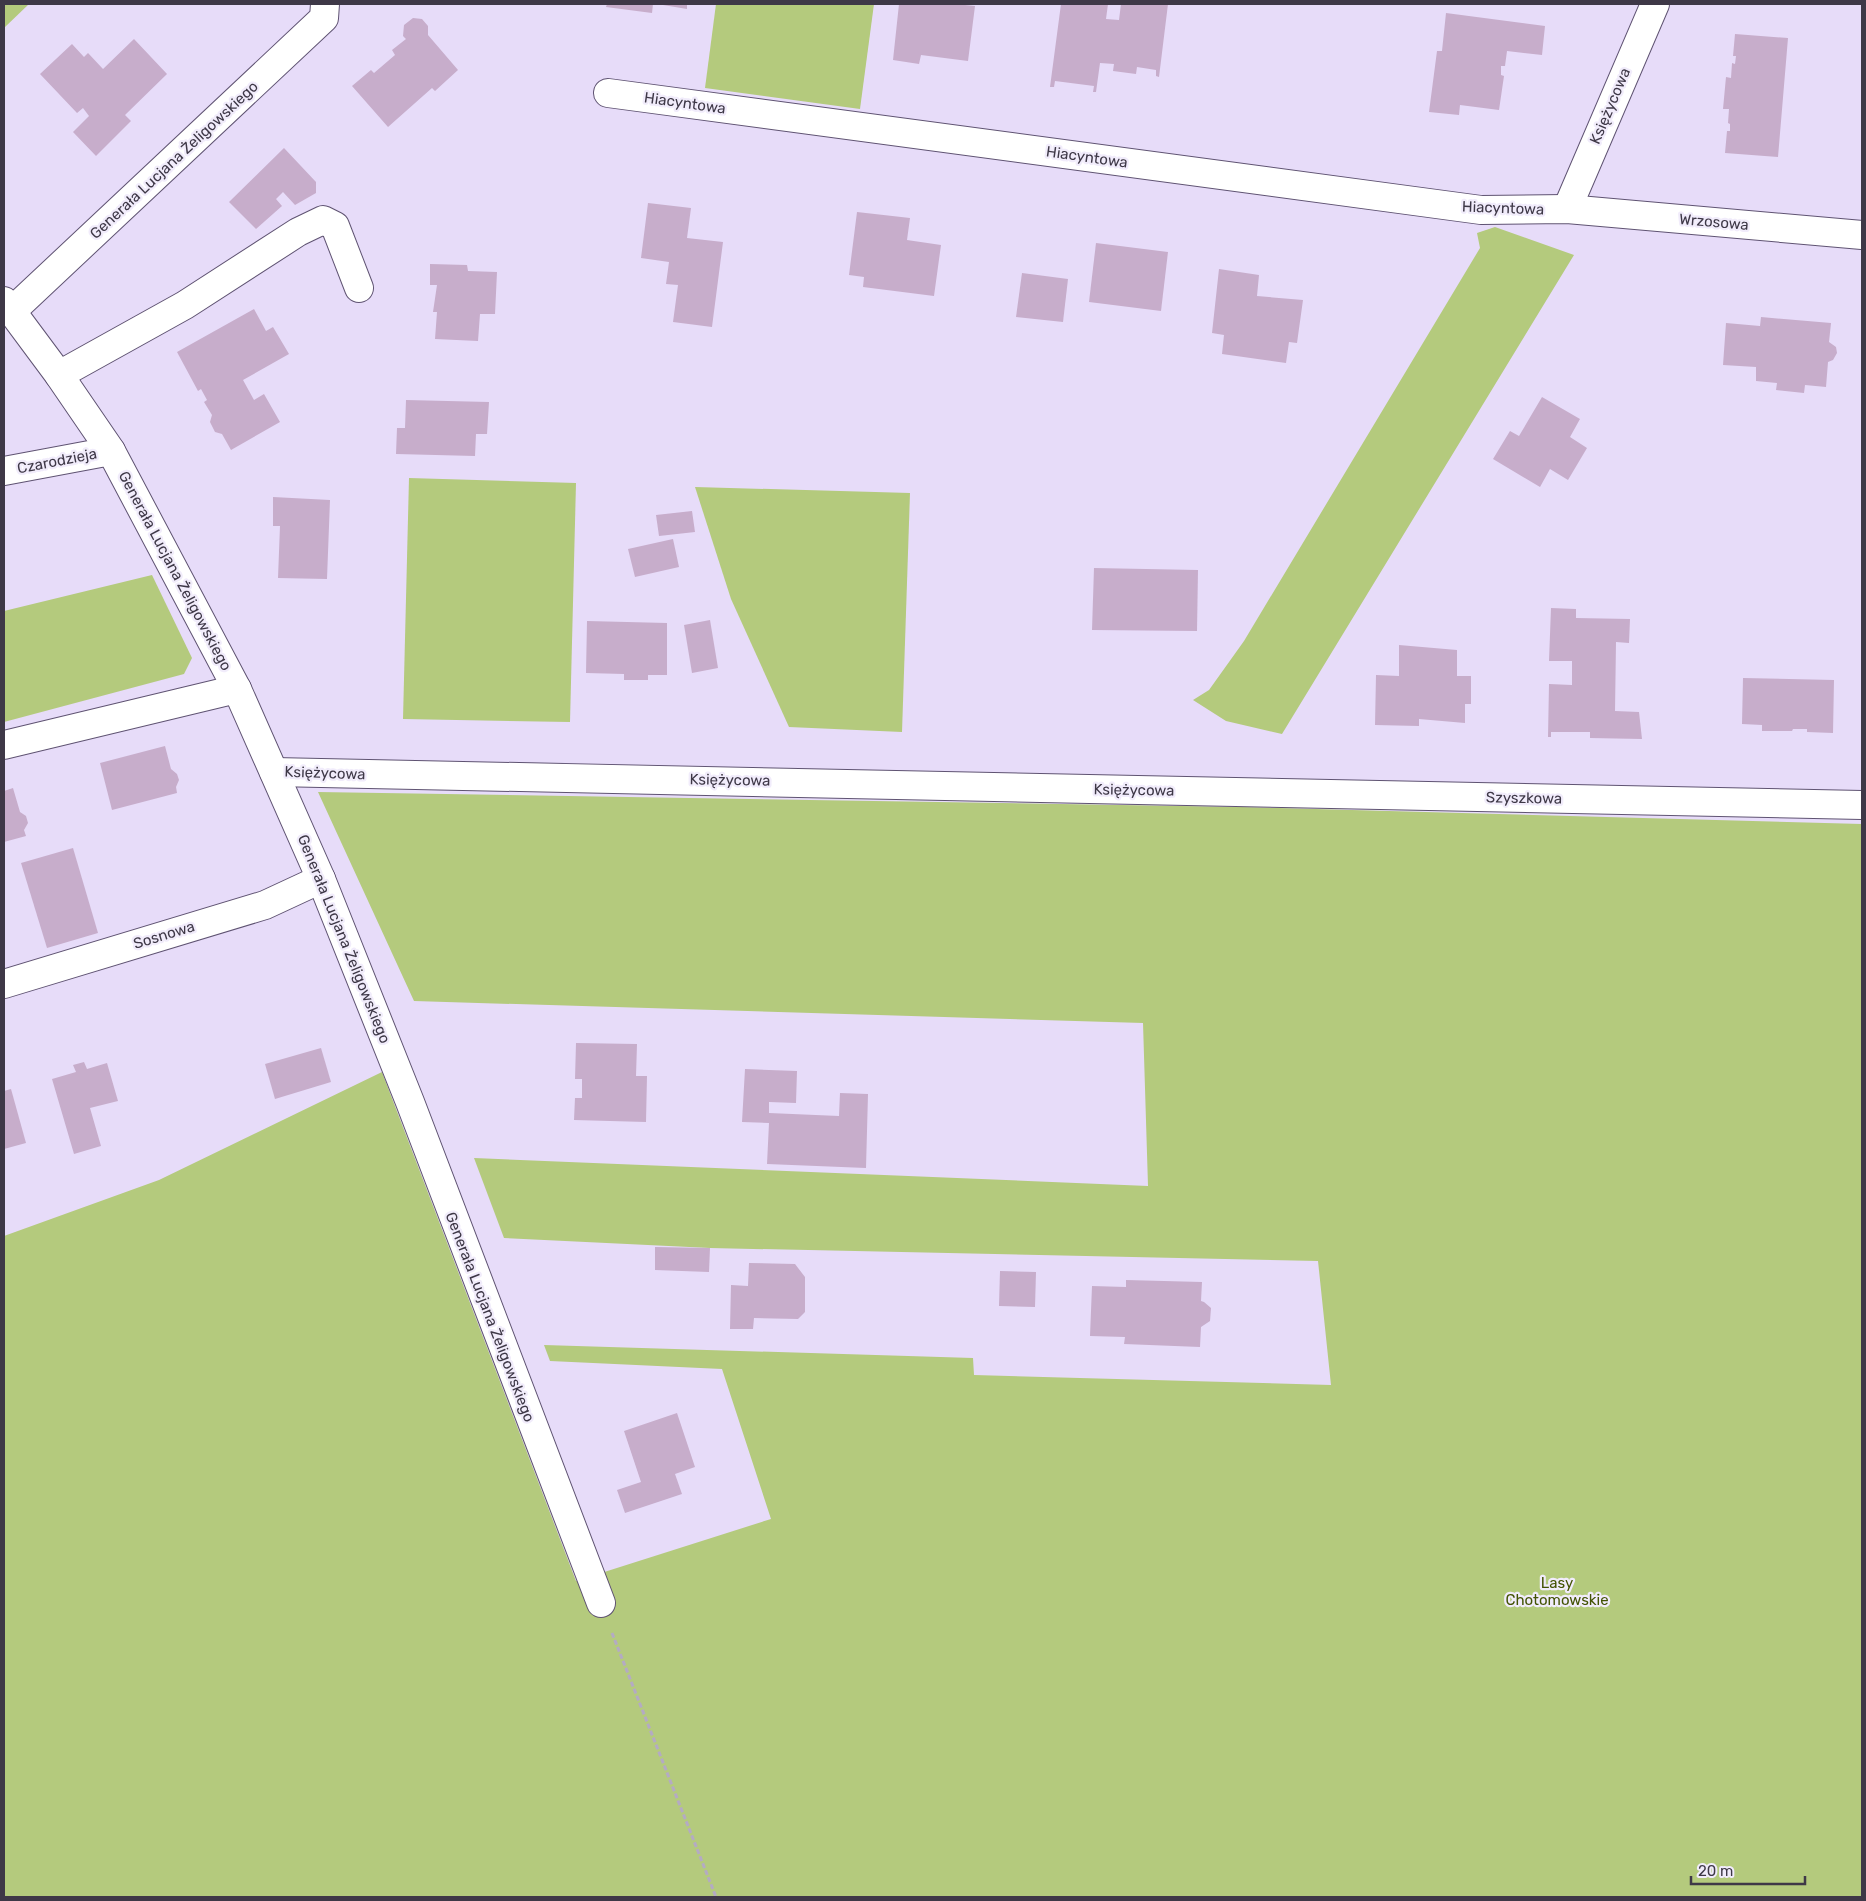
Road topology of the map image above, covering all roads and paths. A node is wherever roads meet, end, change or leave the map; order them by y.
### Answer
1 (325, 4) edge
2 (1654, 4) edge
3 (608, 93) dead end
4 (1567, 209) junction
5 (1862, 235) edge
6 (359, 288) dead end
7 (8, 306) edge
8 (59, 375) junction
9 (110, 451) junction
10 (4, 471) edge
11 (237, 689) junction
12 (4, 745) edge
13 (274, 772) junction
14 (1185, 791) joint
15 (1862, 805) edge
16 (321, 879) junction
17 (4, 984) edge
18 (600, 1604) joint
19 (716, 1897) edge

1 - 7 street, Generała Lucjana Żeligowskiego
2 - 4 street, Księżycowa
3 - 4 street, Hiacyntowa
4 - 5 street, Wrzosowa
6 - 8 street
7 - 8 street, Generała Lucjana Żeligowskiego
8 - 9 street, Generała Lucjana Żeligowskiego
9 - 10 street, Czarodzieja
9 - 11 street, Generała Lucjana Żeligowskiego
11 - 12 street
11 - 13 street, Generała Lucjana Żeligowskiego
13 - 14 street, Księżycowa
13 - 16 street, Generała Lucjana Żeligowskiego
14 - 15 street, Szyszkowa
16 - 17 street, Sosnowa
16 - 18 street, Generała Lucjana Żeligowskiego
18 - 19 path

